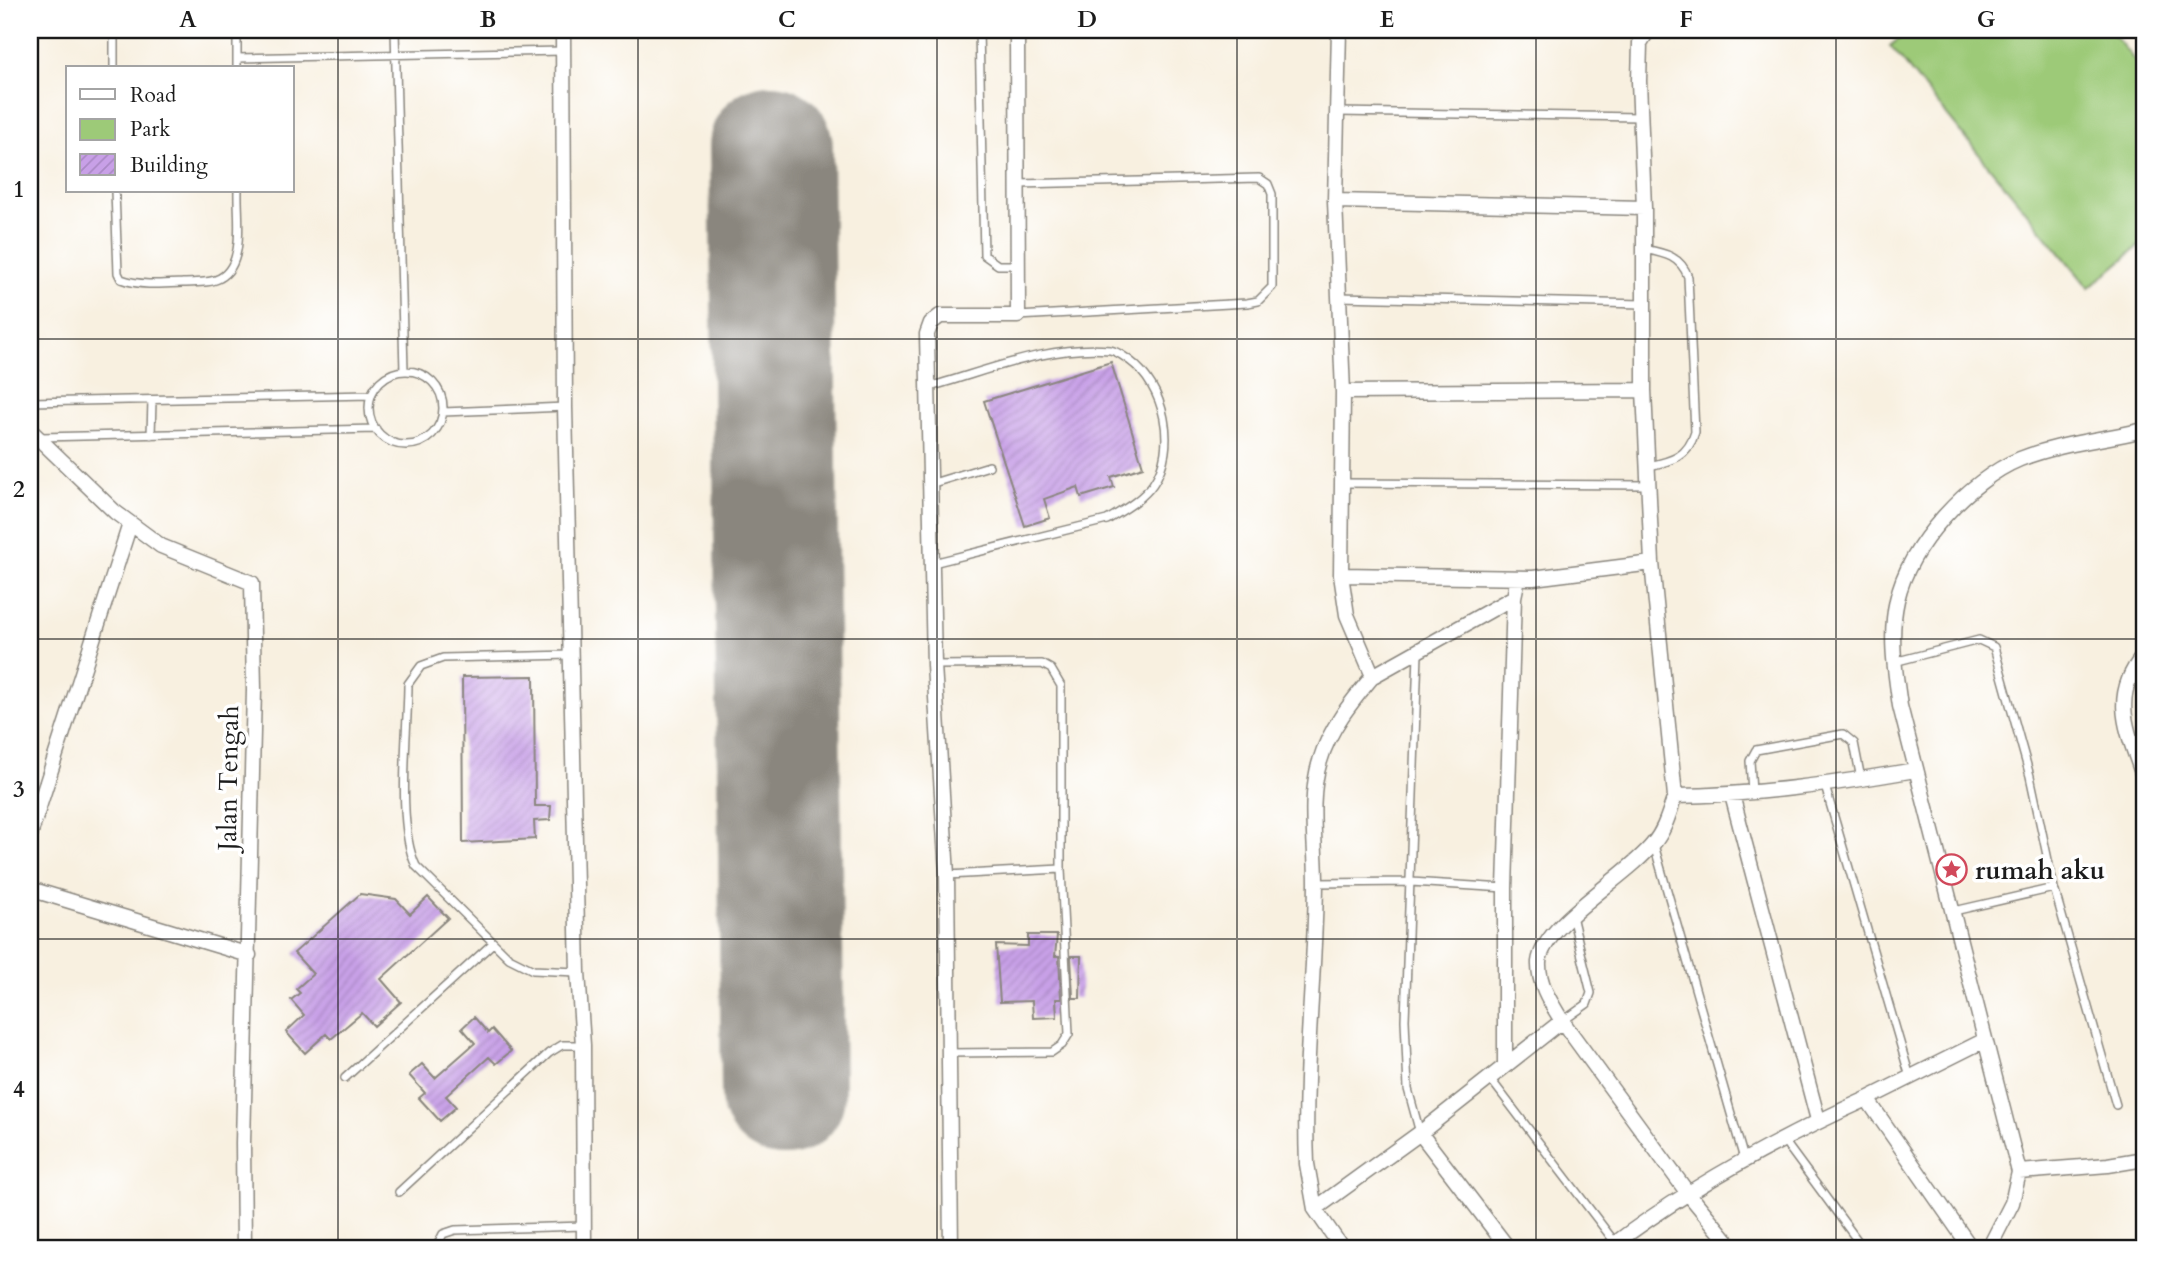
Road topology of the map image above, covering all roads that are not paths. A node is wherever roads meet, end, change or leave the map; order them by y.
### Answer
1 (114, 30) edge
2 (237, 30) edge
3 (395, 30) edge
4 (563, 30) edge
5 (979, 30) edge
6 (1017, 30) edge
7 (1339, 30) edge
8 (1648, 30) edge
9 (564, 51) junction
10 (396, 54) junction
11 (237, 58) junction
12 (114, 66) edge
13 (237, 66) edge
14 (1338, 113) junction
15 (1640, 117) junction
16 (1019, 184) junction
17 (115, 192) edge
18 (237, 192) edge
19 (1335, 201) junction
20 (1644, 208) junction
21 (1644, 248) junction
22 (1018, 265) junction
23 (1339, 297) junction
24 (1643, 304) junction
25 (1018, 316) junction
26 (404, 371) junction
27 (928, 387) junction
28 (1644, 390) junction
29 (1343, 393) junction
30 (372, 395) junction
31 (152, 400) junction
32 (30, 402) edge
33 (565, 407) junction
34 (443, 412) junction
35 (376, 429) junction
36 (2144, 430) edge
37 (34, 434) edge
38 (151, 435) junction
39 (989, 466) dead end
40 (1649, 466) junction
41 (1344, 483) junction
42 (930, 484) junction
43 (1650, 485) junction
44 (130, 524) junction
45 (933, 563) junction
46 (1652, 563) junction
47 (1341, 575) junction
48 (1518, 578) junction
49 (1514, 597) junction
50 (1418, 654) junction
51 (572, 655) junction
52 (2144, 655) edge
53 (1894, 662) junction
54 (934, 665) junction
55 (1373, 676) junction
56 (1914, 770) junction
57 (2144, 779) edge
58 (1861, 780) junction
59 (1825, 786) junction
60 (1752, 793) junction
61 (1732, 795) junction
62 (1675, 796) junction
63 (30, 835) edge
64 (1654, 844) junction
65 (1060, 869) junction
66 (947, 875) junction
67 (1411, 882) junction
68 (1316, 883) junction
69 (1505, 888) junction
70 (2053, 888) junction
71 (30, 889) edge
72 (1954, 911) junction
73 (1572, 915) junction
74 (493, 943) junction
75 (249, 955) junction
76 (578, 972) junction
77 (1562, 1021) junction
78 (1985, 1040) junction
79 (583, 1045) junction
80 (948, 1053) junction
81 (1506, 1065) junction
82 (1489, 1077) junction
83 (1910, 1077) junction
84 (345, 1078) dead end
85 (1867, 1098) junction
86 (2116, 1105) dead end
87 (1818, 1120) junction
88 (1420, 1133) junction
89 (1782, 1138) junction
90 (1744, 1159) junction
91 (2144, 1159) edge
92 (2019, 1172) junction
93 (399, 1192) dead end
94 (1687, 1192) junction
95 (1315, 1209) junction
96 (584, 1226) junction
97 (1615, 1247) edge
98 (244, 1248) edge
99 (436, 1248) edge
100 (584, 1248) edge
101 (951, 1248) edge
102 (1342, 1248) edge
103 (1508, 1248) edge
104 (1733, 1248) edge
105 (1863, 1248) edge
106 (1971, 1248) edge
107 (1989, 1248) edge

1 - 12 lane
2 - 11 lane
3 - 10 lane
4 - 9 street
5 - 22 lane
6 - 16 street
7 - 14 street
8 - 15 street
9 - 10 lane
9 - 33 street
10 - 11 lane
10 - 26 lane
11 - 13 lane
14 - 15 lane
14 - 19 street
15 - 20 street
16 - 22 street
16 - 25 lane
17 - 18 lane
19 - 20 street
19 - 23 street
20 - 21 street
21 - 24 street
21 - 40 lane
22 - 25 street
23 - 24 lane
23 - 29 street
24 - 28 street
25 - 27 street
26 - 30 lane
26 - 34 lane
27 - 42 street
27 - 45 lane
28 - 29 street
28 - 40 street
29 - 41 street
30 - 31 lane
30 - 35 lane
31 - 32 lane
31 - 38 lane
33 - 34 lane
33 - 51 street
34 - 35 lane
35 - 38 lane
36 - 53 street
37 - 38 lane
37 - 44 street, Jalan Tengah
39 - 42 lane
40 - 43 street
41 - 43 lane
41 - 47 street
42 - 45 street
43 - 46 street
44 - 63 street
44 - 75 street, Jalan Tengah
45 - 54 street
46 - 48 street
46 - 62 street
47 - 48 street
47 - 55 street
48 - 49 street
49 - 50 street
49 - 69 street
50 - 55 street
50 - 67 lane
51 - 74 lane
51 - 76 street
52 - 57 street
53 - 56 street
53 - 70 lane
54 - 65 lane
54 - 66 street
55 - 68 street
56 - 58 street
56 - 72 street
58 - 59 street
58 - 60 lane
59 - 60 street
59 - 83 lane
60 - 61 street
61 - 62 street
61 - 87 street
62 - 64 street
64 - 73 street
64 - 90 lane
65 - 66 lane
65 - 80 lane
66 - 80 street
67 - 68 lane
67 - 69 lane
67 - 88 lane
68 - 95 street
69 - 81 street
70 - 72 lane
70 - 86 lane
71 - 75 street
72 - 78 street
73 - 77 lane
73 - 77 street
74 - 76 lane
74 - 84 lane
75 - 98 street, Jalan Tengah
76 - 79 street
77 - 81 street
77 - 94 street
78 - 83 street
78 - 92 street
79 - 93 lane
79 - 96 street
80 - 101 street
81 - 82 street
82 - 88 street
82 - 97 lane
83 - 85 street
85 - 87 street
85 - 106 street
87 - 89 street
88 - 95 street
88 - 103 street
89 - 90 street
89 - 105 lane
90 - 94 street
91 - 92 street
92 - 107 street
94 - 97 street
94 - 104 street
95 - 102 street
96 - 99 lane
96 - 100 street

